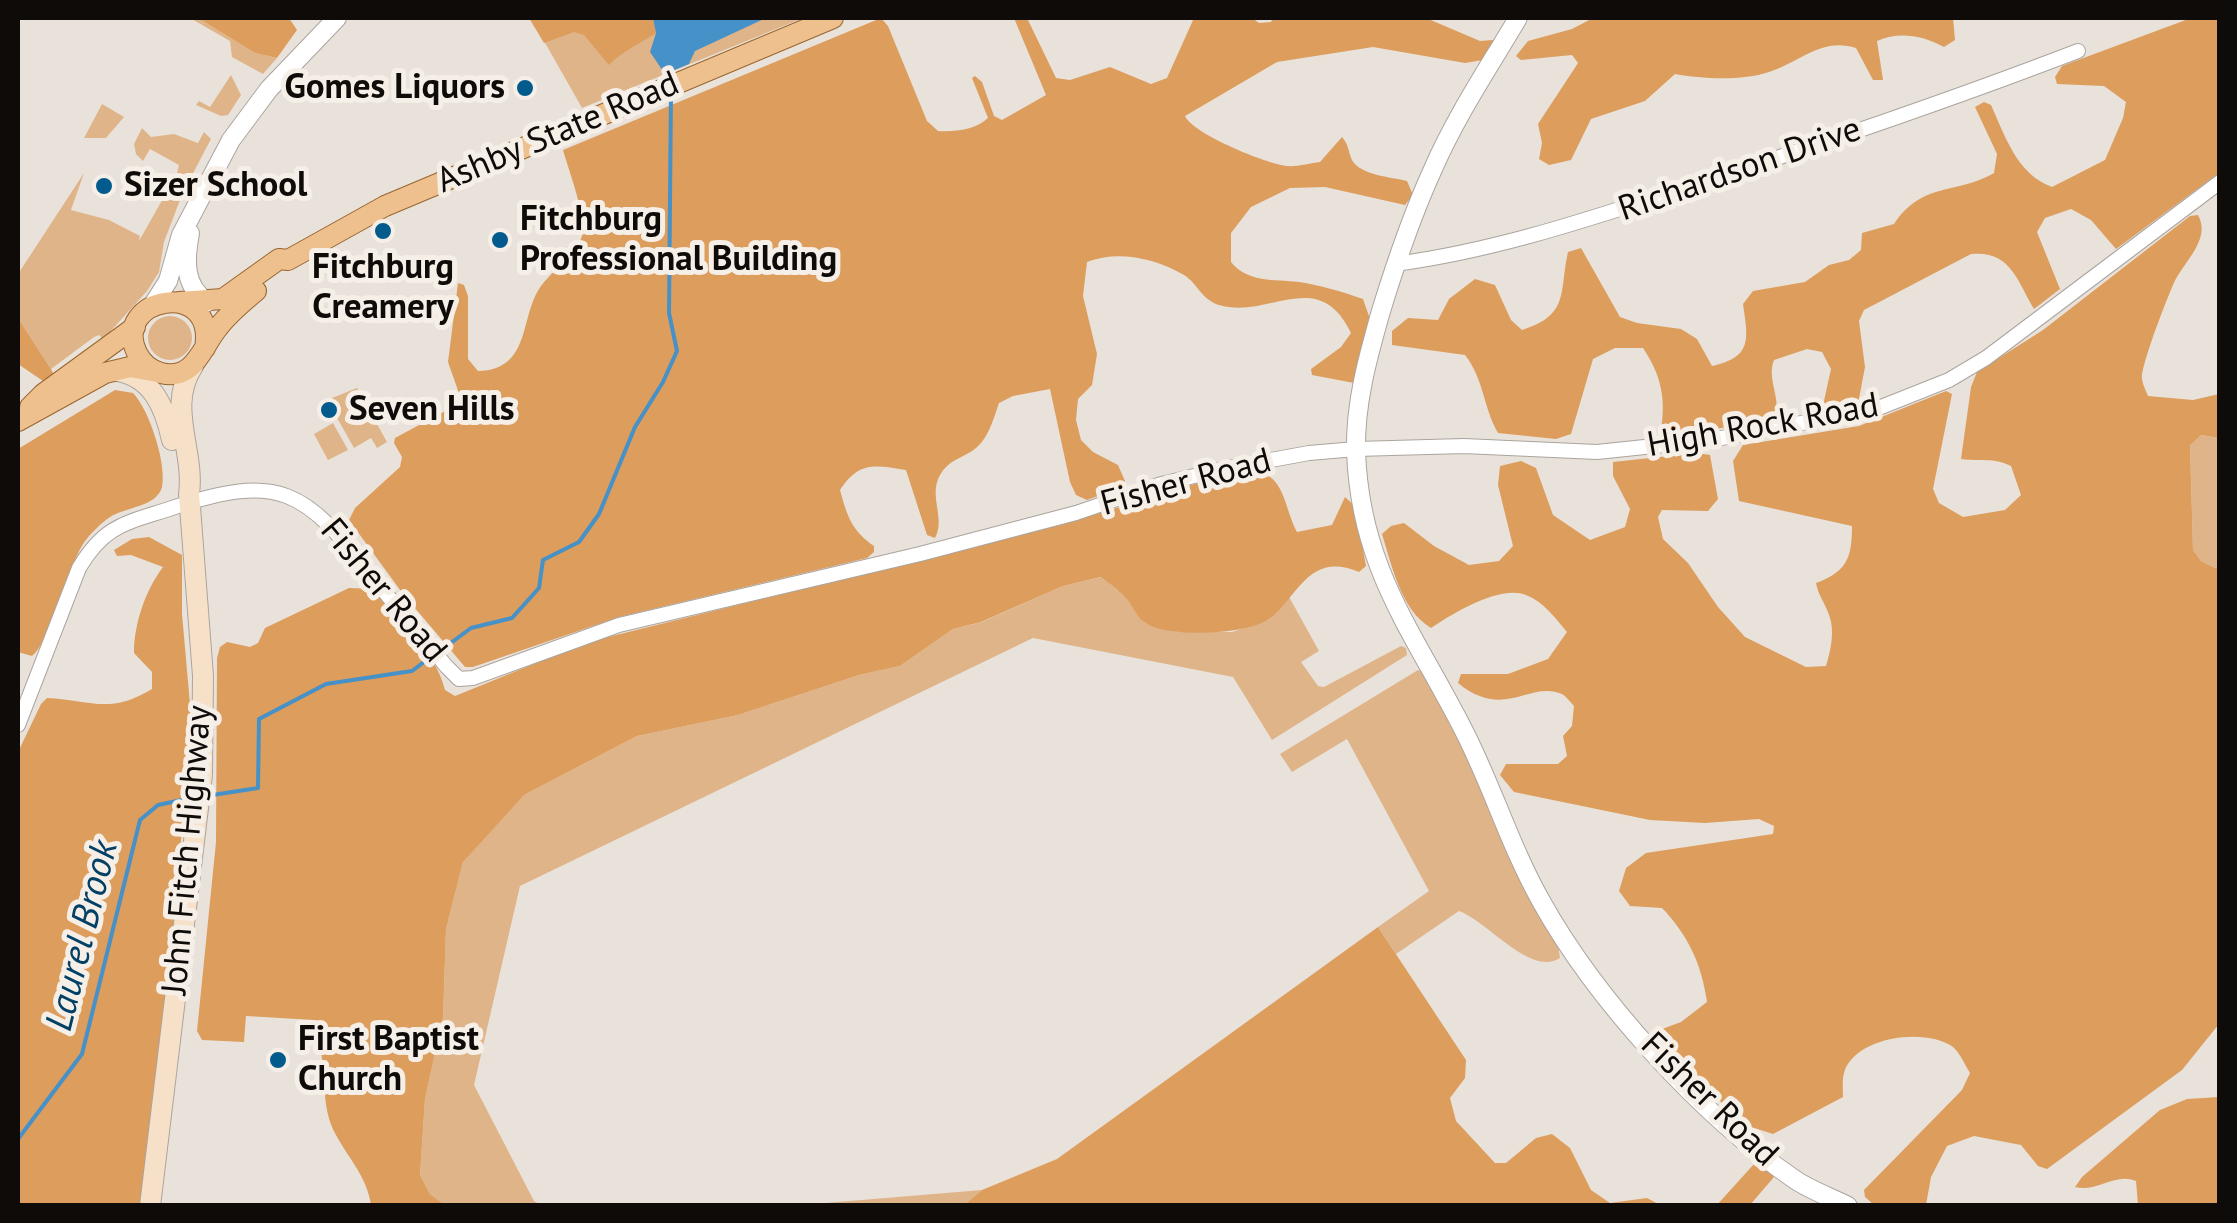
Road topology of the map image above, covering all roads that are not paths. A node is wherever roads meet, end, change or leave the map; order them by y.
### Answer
1 (336, 18) edge
2 (833, 18) edge
3 (1518, 18) edge
4 (2078, 51) dead end
5 (2220, 182) edge
6 (193, 213) junction
7 (288, 260) junction
8 (1395, 264) junction
9 (195, 299) junction
10 (152, 306) junction
11 (136, 326) junction
12 (199, 357) junction
13 (147, 365) junction
14 (114, 370) junction
15 (162, 406) junction
16 (18, 420) edge
17 (1356, 449) junction
18 (190, 498) junction
19 (18, 724) edge
20 (150, 1206) edge
21 (1848, 1206) edge

1 - 6 street
2 - 7 main road, Ashby State Road
3 - 8 street
4 - 8 street, Richardson Drive
5 - 17 street, High Rock Road
6 - 9 street
6 - 10 street
7 - 9 main road, Ashby State Road
7 - 12 main road, Ashby State Road
8 - 17 street
9 - 10 main road
9 - 12 main road
10 - 11 main road
11 - 13 main road
11 - 16 main road
12 - 13 main road
12 - 18 main road, John Fitch Highway
13 - 14 main road
13 - 15 main road, John Fitch Highway
14 - 15 main road
14 - 16 main road
15 - 18 main road, John Fitch Highway
17 - 18 street, Fisher Road
17 - 21 street, Fisher Road
18 - 19 street, Fisher Road
18 - 20 main road, John Fitch Highway

